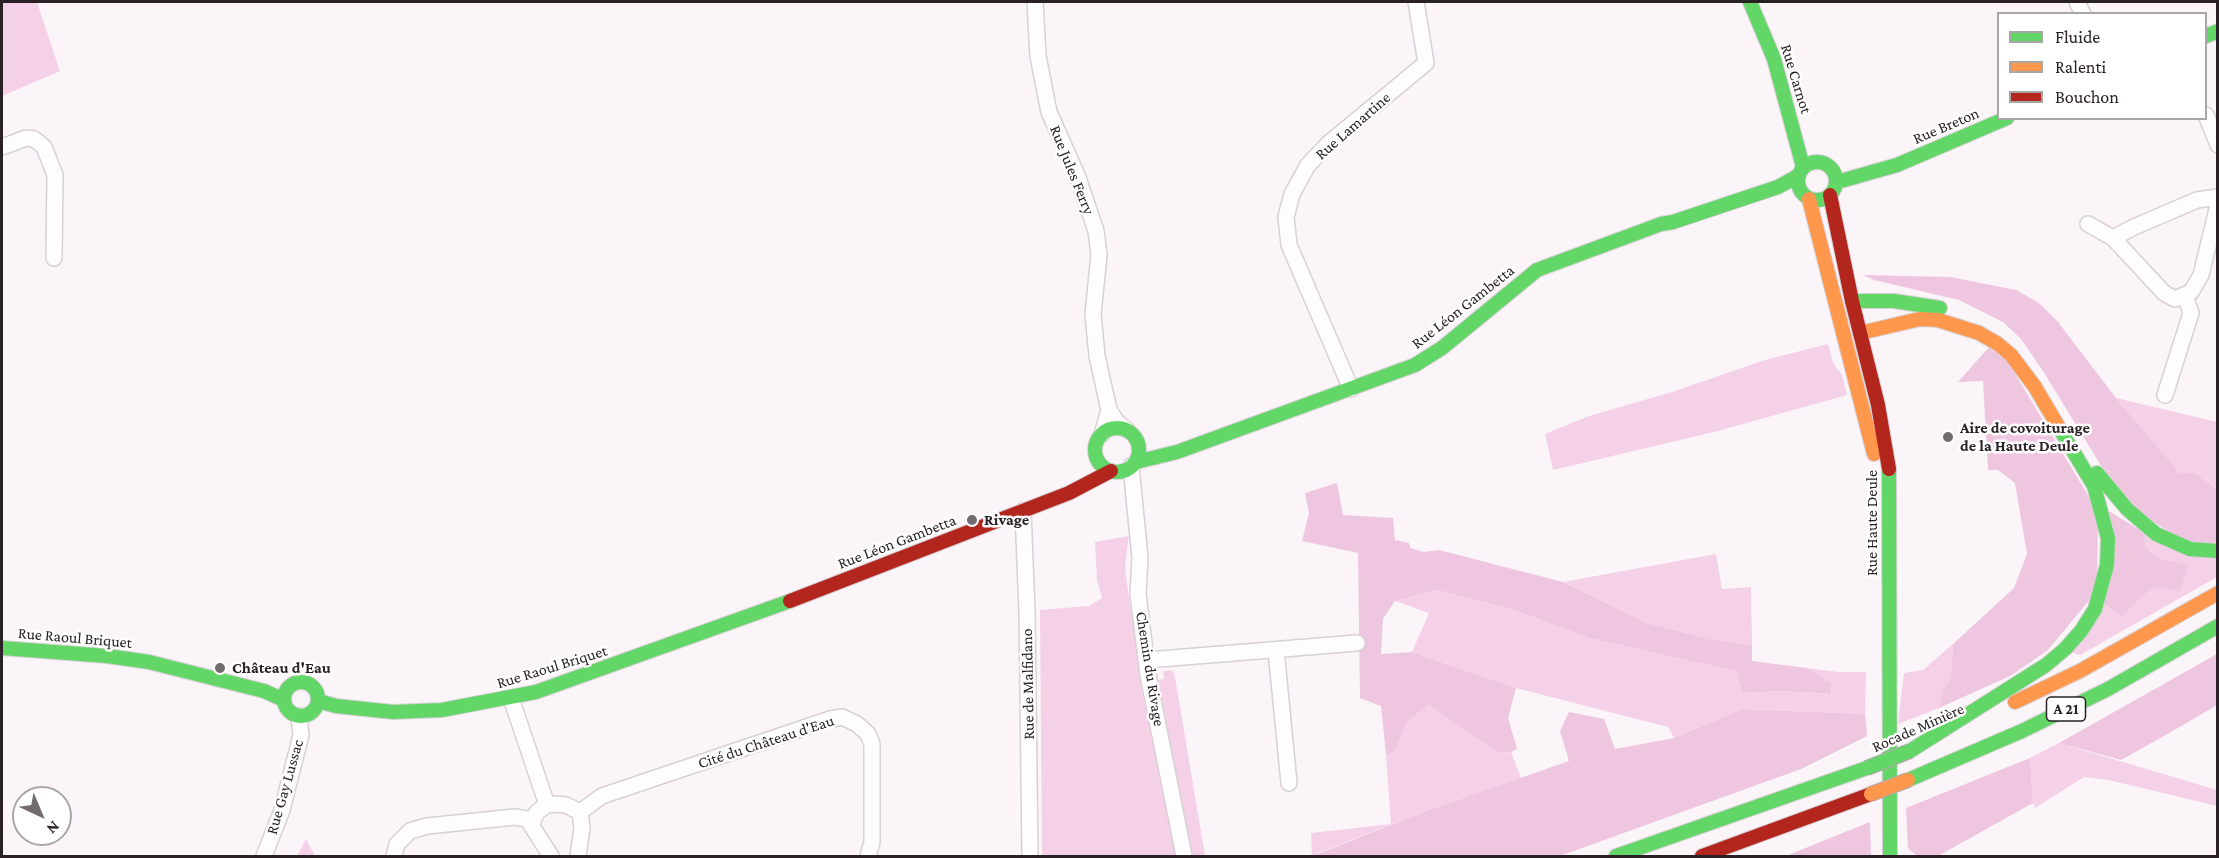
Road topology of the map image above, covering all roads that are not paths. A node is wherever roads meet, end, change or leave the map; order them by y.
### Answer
1 (1035, 2) edge
2 (1416, 2) edge
3 (1750, 2) edge
4 (2002, 120) edge
5 (2207, 120) edge
6 (2217, 145) edge
7 (2, 147) edge
8 (1823, 162) junction
9 (1897, 165) junction
10 (1800, 172) junction
11 (1778, 187) junction
12 (1834, 189) junction
13 (1805, 196) junction
14 (2217, 196) edge
15 (2217, 205) edge
16 (2088, 224) dead end
17 (2113, 238) junction
18 (54, 258) dead end
19 (2185, 295) junction
20 (1844, 303) junction
21 (1860, 333) junction
22 (1351, 389) junction
23 (2165, 395) dead end
24 (1109, 410) junction
25 (1130, 433) junction
26 (1102, 434) junction
27 (1096, 453) junction
28 (1168, 455) junction
29 (1126, 470) junction
30 (1086, 483) junction
31 (1023, 511) junction
32 (2217, 551) edge
33 (2217, 593) edge
34 (752, 615) joint
35 (2217, 626) edge
36 (1357, 643) dead end
37 (2, 648) edge
38 (1276, 650) junction
39 (1147, 660) junction
40 (511, 698) junction
41 (284, 700) junction
42 (318, 701) junction
43 (299, 716) junction
44 (1910, 751) junction
45 (1289, 783) dead end
46 (1871, 795) junction
47 (547, 805) junction
48 (580, 812) junction
49 (533, 820) junction
50 (1793, 837) dead end
51 (264, 856) edge
52 (394, 856) edge
53 (551, 856) edge
54 (578, 856) edge
55 (867, 856) edge
56 (1030, 856) edge
57 (1184, 856) edge
58 (1616, 856) edge
59 (1702, 856) edge
60 (1879, 856) edge
61 (1890, 856) edge

1 - 24 street, Rue Jules Ferry
2 - 22 street, Rue Lamartine
3 - 10 main road, Rue Carnot
4 - 9 main road, Rue Breton
5 - 6 street
7 - 18 street
8 - 9 main road, Rue Breton
8 - 10 main road
8 - 12 main road
9 - 12 main road, Rue Breton
10 - 11 main road, Rue Léon Gambetta
10 - 13 main road
11 - 13 main road
11 - 22 main road, Rue Léon Gambetta
12 - 13 main road
12 - 20 main road, Rue Haute Deule
13 - 20 main road, Rue Haute Deule
14 - 17 street
15 - 19 street
16 - 17 street
17 - 19 street
19 - 23 street
20 - 21 main road, Rue Haute Deule
20 - 32 main road
20 - 60 main road, Rue Haute Deule
21 - 44 main road
21 - 61 main road, Rue Haute Deule
22 - 28 main road, Rue Léon Gambetta
24 - 25 street, Rue Jules Ferry
24 - 26 street, Rue Jules Ferry
25 - 26 main road
25 - 28 main road
25 - 29 main road
26 - 27 main road
27 - 29 main road
27 - 30 main road
28 - 29 main road, Rue Léon Gambetta
29 - 30 main road, Rue Léon Gambetta
29 - 39 street, Chemin du Rivage
30 - 31 main road, Rue Léon Gambetta
31 - 34 main road, Rue Léon Gambetta
31 - 56 street, Rue de Malfidano
33 - 44 main road, Rocade Minière / A 21
34 - 40 main road, Rue Raoul Briquet
35 - 46 main road, A 21, bridge
36 - 38 street
37 - 41 main road, Rue Raoul Briquet
38 - 39 street
38 - 45 street
39 - 57 street, Chemin du Rivage
40 - 42 main road, Rue Raoul Briquet
40 - 47 street
41 - 42 main road
41 - 43 main road
42 - 43 main road
43 - 51 street, Rue Gay Lussac
44 - 58 main road, Rocade Minière / A 21, bridge
46 - 50 main road
46 - 59 main road, A 21
47 - 48 street
47 - 49 street
48 - 54 street
48 - 55 street, Cité du Château d'Eau
49 - 52 street
49 - 53 street

